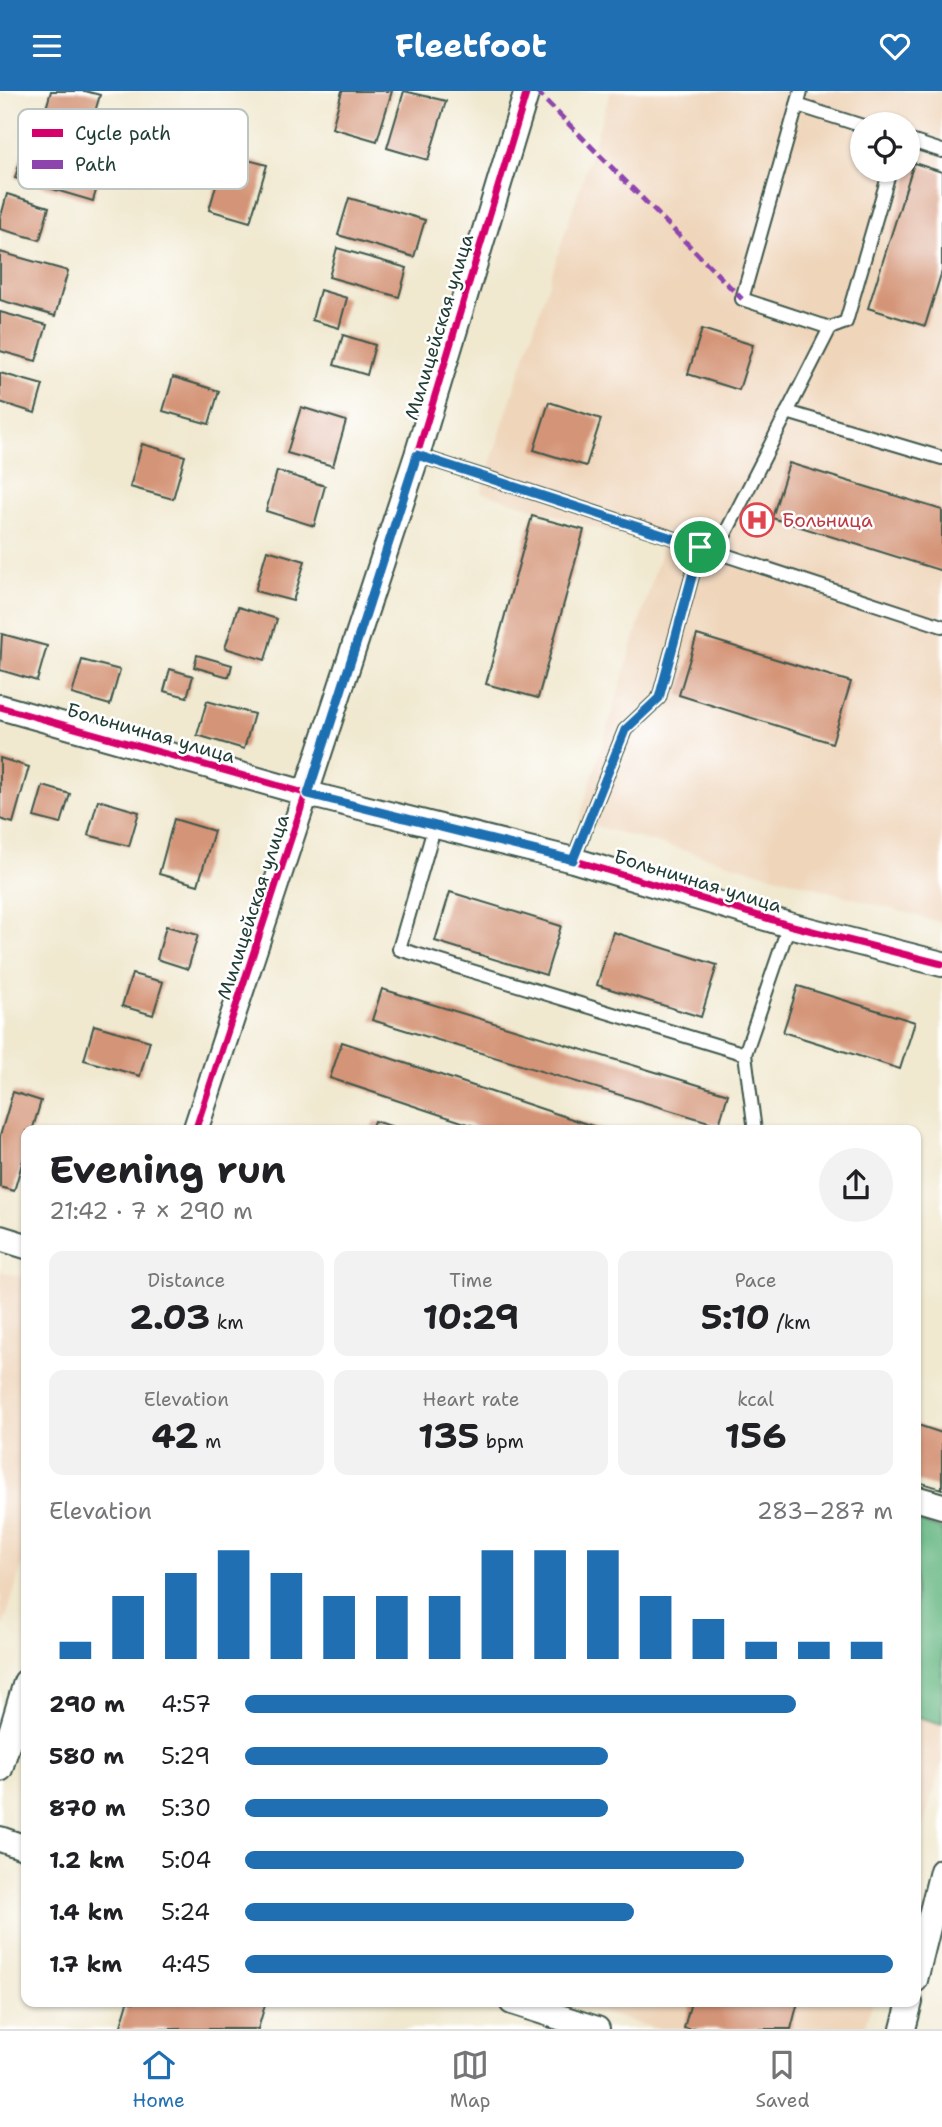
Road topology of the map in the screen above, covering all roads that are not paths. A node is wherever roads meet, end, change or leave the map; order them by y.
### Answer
1 (527, 91) edge
2 (801, 91) edge
3 (797, 105) junction
4 (850, 122) edge
5 (920, 144) edge
6 (942, 151) edge
7 (887, 182) edge
8 (830, 328) junction
9 (788, 412) junction
10 (417, 455) junction
11 (942, 458) edge
12 (700, 547) junction
13 (716, 552) junction
14 (942, 626) edge
15 (0, 707) edge
16 (308, 794) junction
17 (435, 825) junction
18 (573, 860) junction
19 (789, 925) junction
20 (942, 964) edge
21 (745, 1054) junction
22 (197, 1125) edge
23 (754, 1125) edge
24 (0, 1238) edge
25 (21, 1244) edge
26 (921, 1500) edge
27 (942, 1506) edge
28 (21, 1699) edge
29 (0, 1769) edge
30 (0, 1839) edge
31 (21, 1846) edge
32 (942, 1871) edge
33 (921, 1956) edge
34 (528, 2007) edge
35 (909, 2007) edge
36 (597, 2029) edge
37 (903, 2029) edge

1 - 10 street, Милицейская улица
2 - 3 lane
3 - 4 lane
3 - 8 lane
5 - 6 lane
7 - 8 lane
8 - 9 lane
9 - 11 lane
9 - 13 lane
10 - 12 lane
10 - 16 street, Милицейская улица
12 - 13 lane
12 - 18 lane
13 - 14 lane
15 - 16 street, Больничная улица
16 - 17 street, Больничная улица
16 - 22 street, Милицейская улица
17 - 18 street, Больничная улица
17 - 21 lane
18 - 19 street, Больничная улица
19 - 20 street, Больничная улица
19 - 21 lane
21 - 23 lane
24 - 25 street
26 - 27 street
28 - 29 street
30 - 31 street
32 - 33 street
34 - 36 street
35 - 37 street

